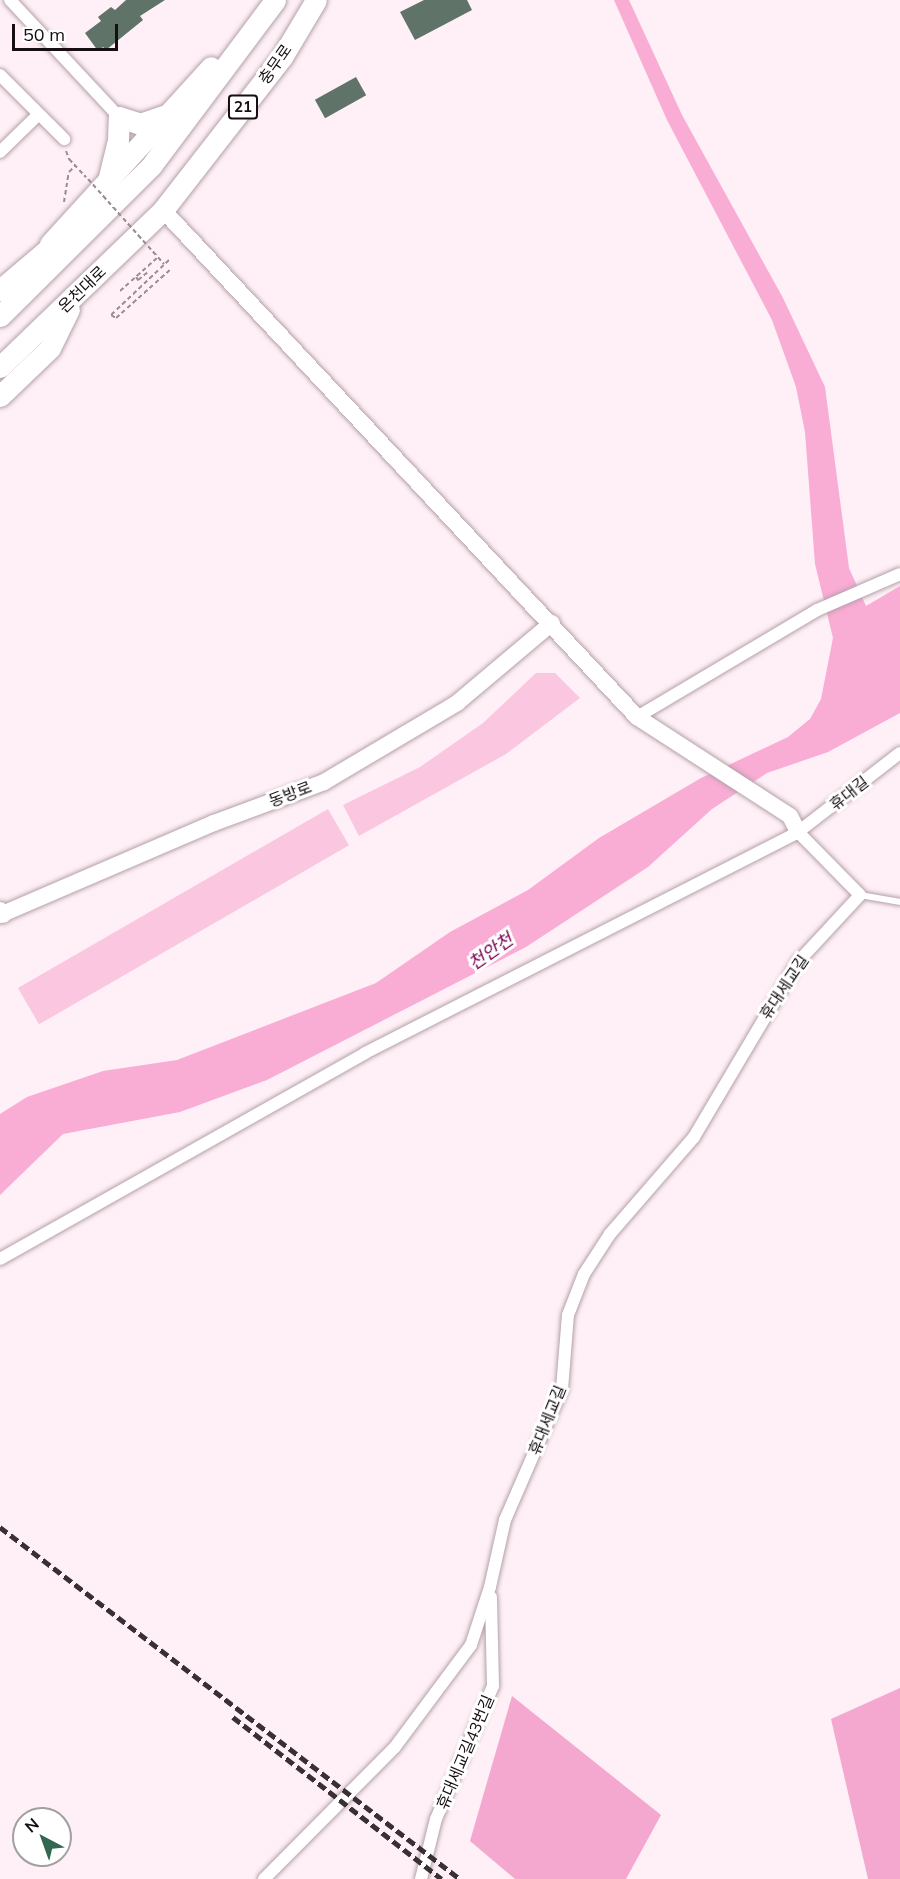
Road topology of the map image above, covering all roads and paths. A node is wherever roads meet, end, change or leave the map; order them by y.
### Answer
1 (10, 0) edge
2 (275, 0) edge
3 (316, 0) edge
4 (263, 20) junction
5 (0, 75) edge
6 (177, 109) junction
7 (39, 114) junction
8 (119, 117) junction
9 (64, 139) dead end
10 (0, 152) edge
11 (69, 159) dead end
12 (75, 166) junction
13 (99, 183) junction
14 (83, 190) dead end
15 (74, 198) dead end
16 (163, 210) junction
17 (109, 211) junction
18 (50, 244) junction
19 (158, 257) junction
20 (170, 260) dead end
21 (164, 264) junction
22 (171, 269) dead end
23 (148, 271) dead end
24 (136, 277) junction
25 (0, 290) edge
26 (120, 291) dead end
27 (74, 298) junction
28 (0, 316) edge
29 (0, 367) edge
30 (0, 396) edge
31 (900, 574) edge
32 (552, 623) junction
33 (643, 722) junction
34 (900, 753) edge
35 (798, 832) junction
36 (860, 895) junction
37 (900, 902) edge
38 (1, 913) edge
39 (0, 1259) edge
40 (490, 1587) junction
41 (264, 1879) edge
42 (421, 1879) edge

1 - 8 street
2 - 4 highway, 21
3 - 16 highway, 충무로 / 21
4 - 6 highway
4 - 17 highway, 21
5 - 7 street
6 - 8 highway
6 - 13 highway
7 - 9 street
7 - 10 street
8 - 13 highway
11 - 12 path
12 - 13 path
12 - 15 path
13 - 14 path
13 - 18 highway
13 - 19 path, bridge
16 - 27 highway, 온천대로 / 21
16 - 32 street
17 - 18 highway, 21
17 - 28 highway
18 - 25 highway, 21
19 - 21 path, bridge
19 - 24 path
20 - 21 path, bridge
21 - 22 path
23 - 24 path
24 - 26 path
27 - 29 highway, 온천대로 / 21
27 - 30 highway, 21
31 - 33 street
32 - 33 street
32 - 38 street, 동방로
33 - 35 street
34 - 35 street, 휴대길
35 - 36 street
35 - 39 street, 휴대길
36 - 37 lane
36 - 40 street, 휴대세교길
40 - 41 street, 휴대세교길
40 - 42 street, 휴대세교길43번길

